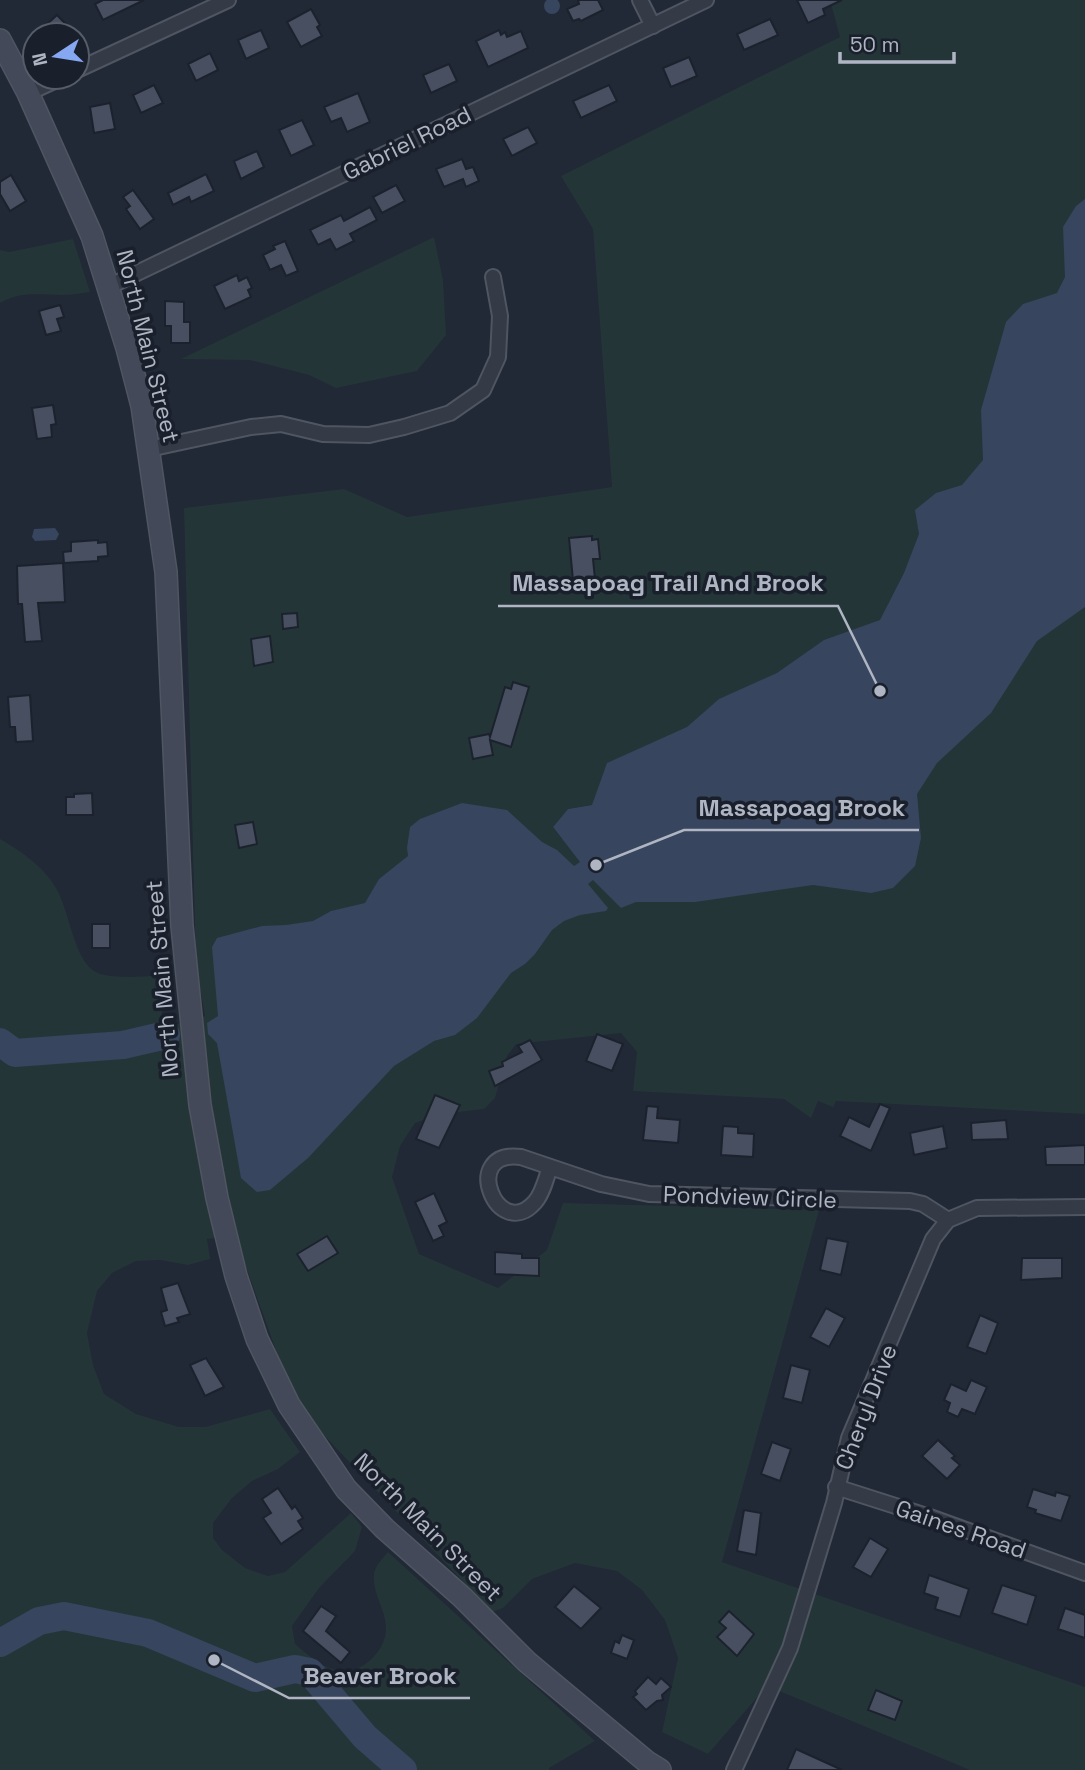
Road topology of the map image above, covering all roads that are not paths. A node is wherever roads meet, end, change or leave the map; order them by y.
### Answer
1 (228, 0) edge
2 (640, 0) edge
3 (706, 0) edge
4 (653, 26) junction
5 (0, 40) edge
6 (91, 64) edge
7 (32, 91) edge
8 (28, 93) junction
9 (493, 277) dead end
10 (108, 287) junction
11 (149, 449) junction
12 (550, 1167) junction
13 (1085, 1208) edge
14 (948, 1220) junction
15 (836, 1487) junction
16 (1085, 1573) edge
17 (660, 1770) edge
18 (734, 1770) edge

1 - 6 street
2 - 4 street
3 - 4 street, Gabriel Road
4 - 10 street, Gabriel Road
5 - 8 main road, North Main Street
7 - 8 street
8 - 10 main road, North Main Street
9 - 11 street
10 - 11 main road, North Main Street
11 - 17 main road, North Main Street
12 - 12 street, Pondview Circle
12 - 14 street, Pondview Circle
13 - 14 street
14 - 15 street, Cheryl Drive
15 - 16 street, Gaines Road
15 - 18 street, Cheryl Drive

